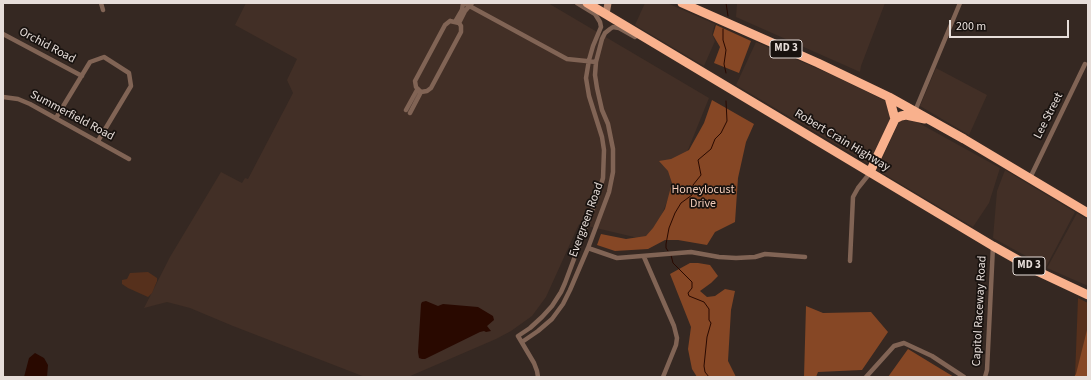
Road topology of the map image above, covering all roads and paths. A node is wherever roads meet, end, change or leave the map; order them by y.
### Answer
1 (101, 3) edge
2 (464, 3) edge
3 (577, 3) edge
4 (586, 3) edge
5 (608, 3) edge
6 (682, 3) edge
7 (960, 3) edge
8 (471, 5) edge
9 (103, 10) dead end
10 (606, 14) junction
11 (457, 23) junction
12 (601, 27) junction
13 (4, 36) edge
14 (588, 60) junction
15 (596, 62) junction
16 (686, 62) junction
17 (1085, 64) dead end
18 (82, 76) junction
19 (419, 91) junction
20 (3, 97) edge
21 (889, 97) junction
22 (915, 111) junction
23 (408, 112) dead end
24 (56, 118) junction
25 (895, 119) junction
26 (929, 119) junction
27 (98, 141) junction
28 (129, 159) dead end
29 (870, 172) junction
30 (1030, 178) junction
31 (1088, 213) edge
32 (993, 246) junction
33 (588, 248) junction
34 (644, 257) junction
35 (805, 257) dead end
36 (850, 261) dead end
37 (1088, 295) edge
38 (522, 342) junction
39 (538, 377) edge
40 (663, 377) edge
41 (866, 377) edge
42 (964, 377) edge
43 (985, 377) edge

1 - 9 street
2 - 8 street
2 - 11 street
3 - 12 street
4 - 10 highway, Robert Crain Highway / MD 3
5 - 10 street
6 - 21 highway, MD 3
7 - 22 street
8 - 11 street
8 - 14 street
10 - 12 street, Evergreen Road
10 - 16 highway, Robert Crain Highway / MD 3
11 - 19 street
11 - 19 street
12 - 14 street, Evergreen Road
13 - 18 street, Orchid Road
14 - 15 street
14 - 38 street, Evergreen Road
15 - 16 street, Evergreen Road
15 - 33 street, Evergreen Road
16 - 29 highway, Robert Crain Highway / MD 3
17 - 30 street, Lee Street
18 - 24 street
18 - 27 street
19 - 23 street
20 - 24 street, Summerfield Road
21 - 22 highway, MD 3
21 - 25 highway
22 - 26 highway, MD 3
24 - 27 street, Summerfield Road
25 - 26 highway
25 - 29 highway
26 - 30 highway, MD 3
27 - 28 street, Summerfield Road
29 - 32 highway, Robert Crain Highway / MD 3
29 - 36 street
30 - 31 highway, MD 3
32 - 37 highway, Robert Crain Highway / MD 3
32 - 43 street, Capitol Raceway Road
33 - 34 street
33 - 38 street, Evergreen Road
34 - 35 street
34 - 40 street
38 - 39 street, Evergreen Road
41 - 42 street

